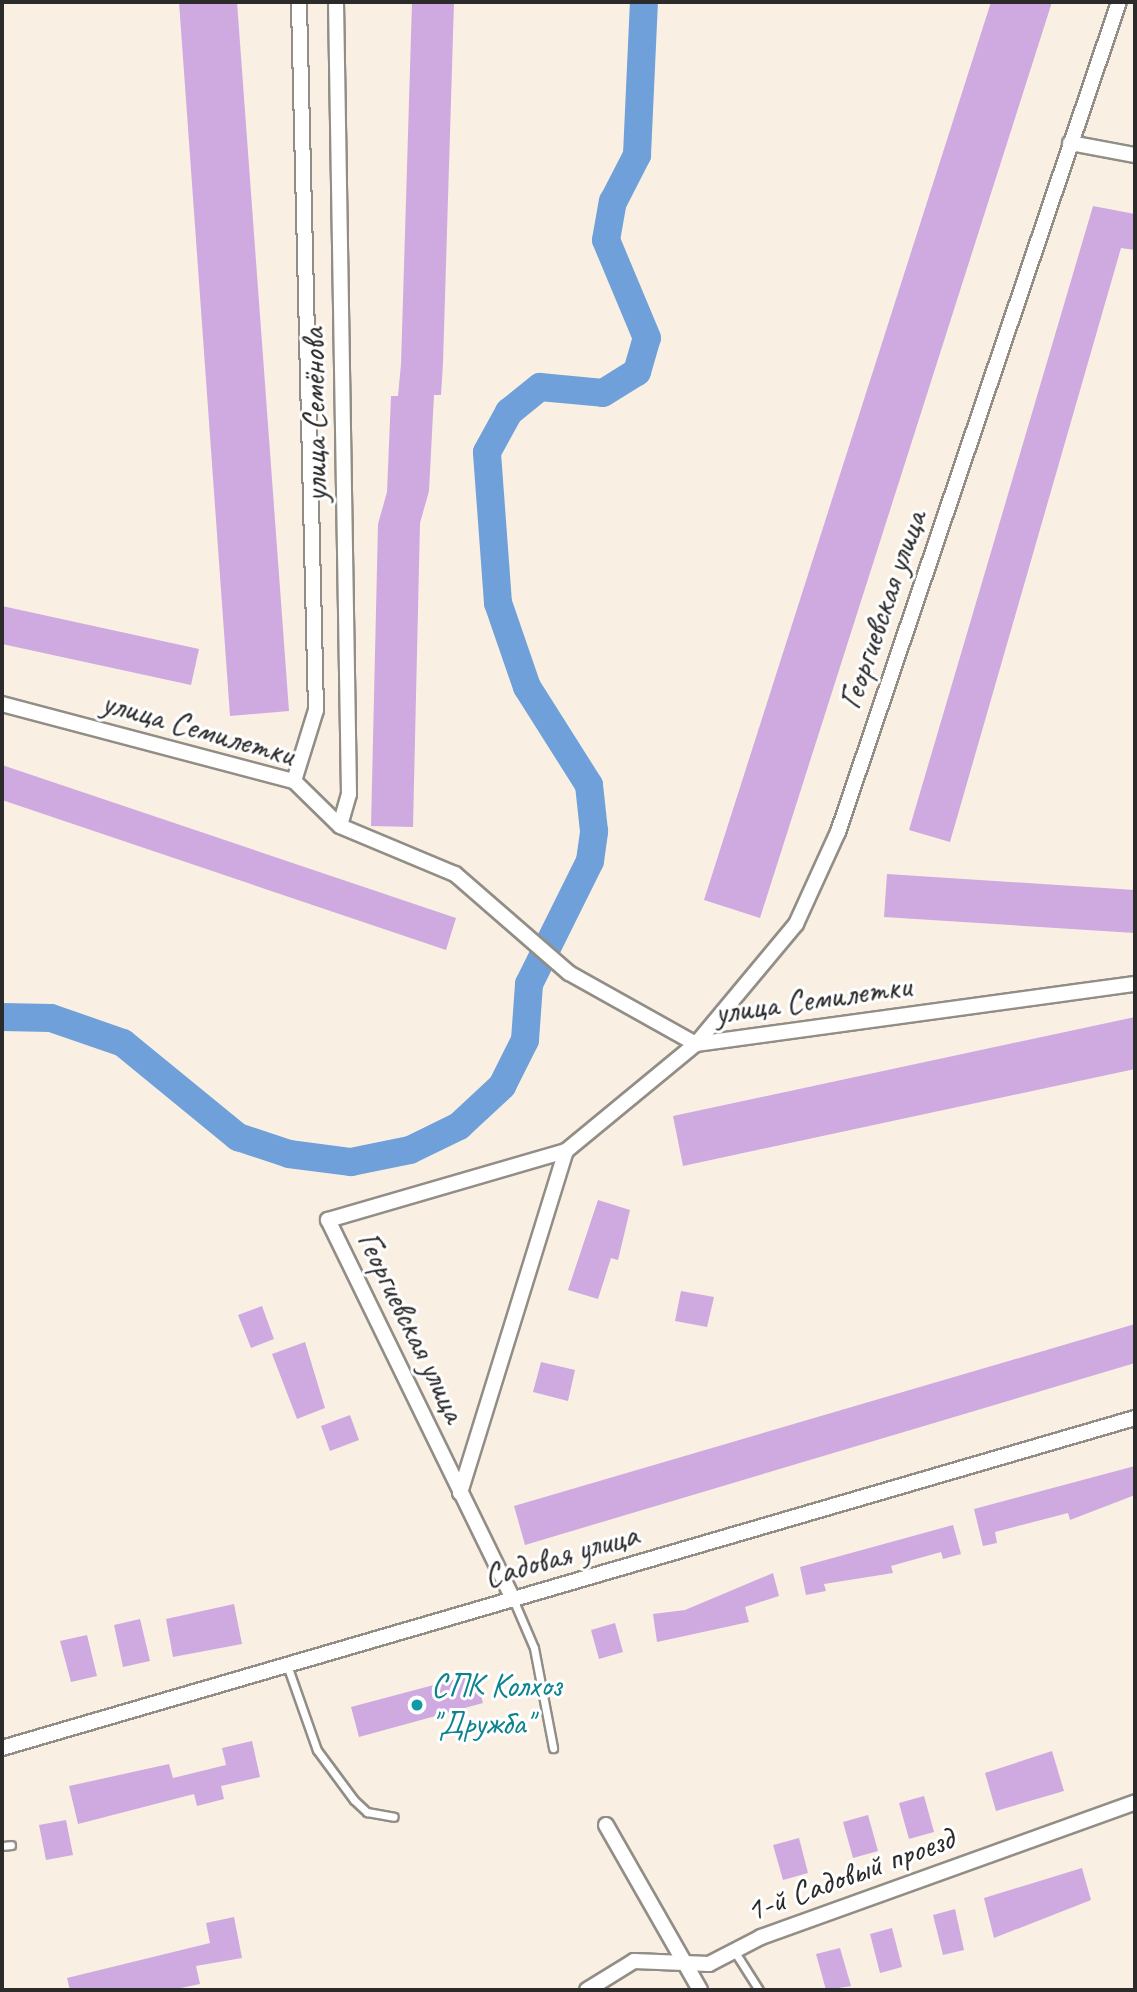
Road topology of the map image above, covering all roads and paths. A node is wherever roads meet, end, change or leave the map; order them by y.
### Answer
1 (299, 2) edge
2 (336, 2) edge
3 (1119, 2) edge
4 (1070, 143) junction
5 (1135, 155) edge
6 (2, 704) edge
7 (294, 781) junction
8 (340, 826) junction
9 (1135, 984) edge
10 (696, 1044) junction
11 (566, 1151) junction
12 (1135, 1418) edge
13 (460, 1493) junction
14 (513, 1599) junction
15 (287, 1664) junction
16 (2, 1748) edge
17 (553, 1748) dead end
18 (1135, 1802) edge
19 (394, 1817) dead end
20 (606, 1825) dead end
21 (11, 1845) dead end
22 (2, 1846) edge
23 (733, 1949) junction
24 (681, 1961) junction
25 (587, 1990) edge
26 (699, 1990) edge
27 (760, 1990) edge

1 - 7 street, улица Семёнова
2 - 8 street, улица Семёнова
3 - 4 street, Георгиевская улица
4 - 5 street
4 - 10 street, Георгиевская улица
6 - 7 street, улица Семилетки
7 - 8 street, улица Семилетки
8 - 10 street, улица Семилетки
9 - 10 street, улица Семилетки
10 - 11 street, Георгиевская улица
11 - 13 street, Георгиевская улица
11 - 13 street, Георгиевская улица
12 - 14 street, Садовая улица
13 - 14 street, Георгиевская улица
14 - 15 street, Садовая улица
14 - 17 lane
15 - 16 street, Садовая улица
15 - 19 lane
18 - 23 street, 1-й Садовый проезд
20 - 24 street
21 - 22 lane
23 - 24 street, 1-й Садовый проезд
23 - 27 lane
24 - 25 street, 1-й Садовый проезд
24 - 26 street

